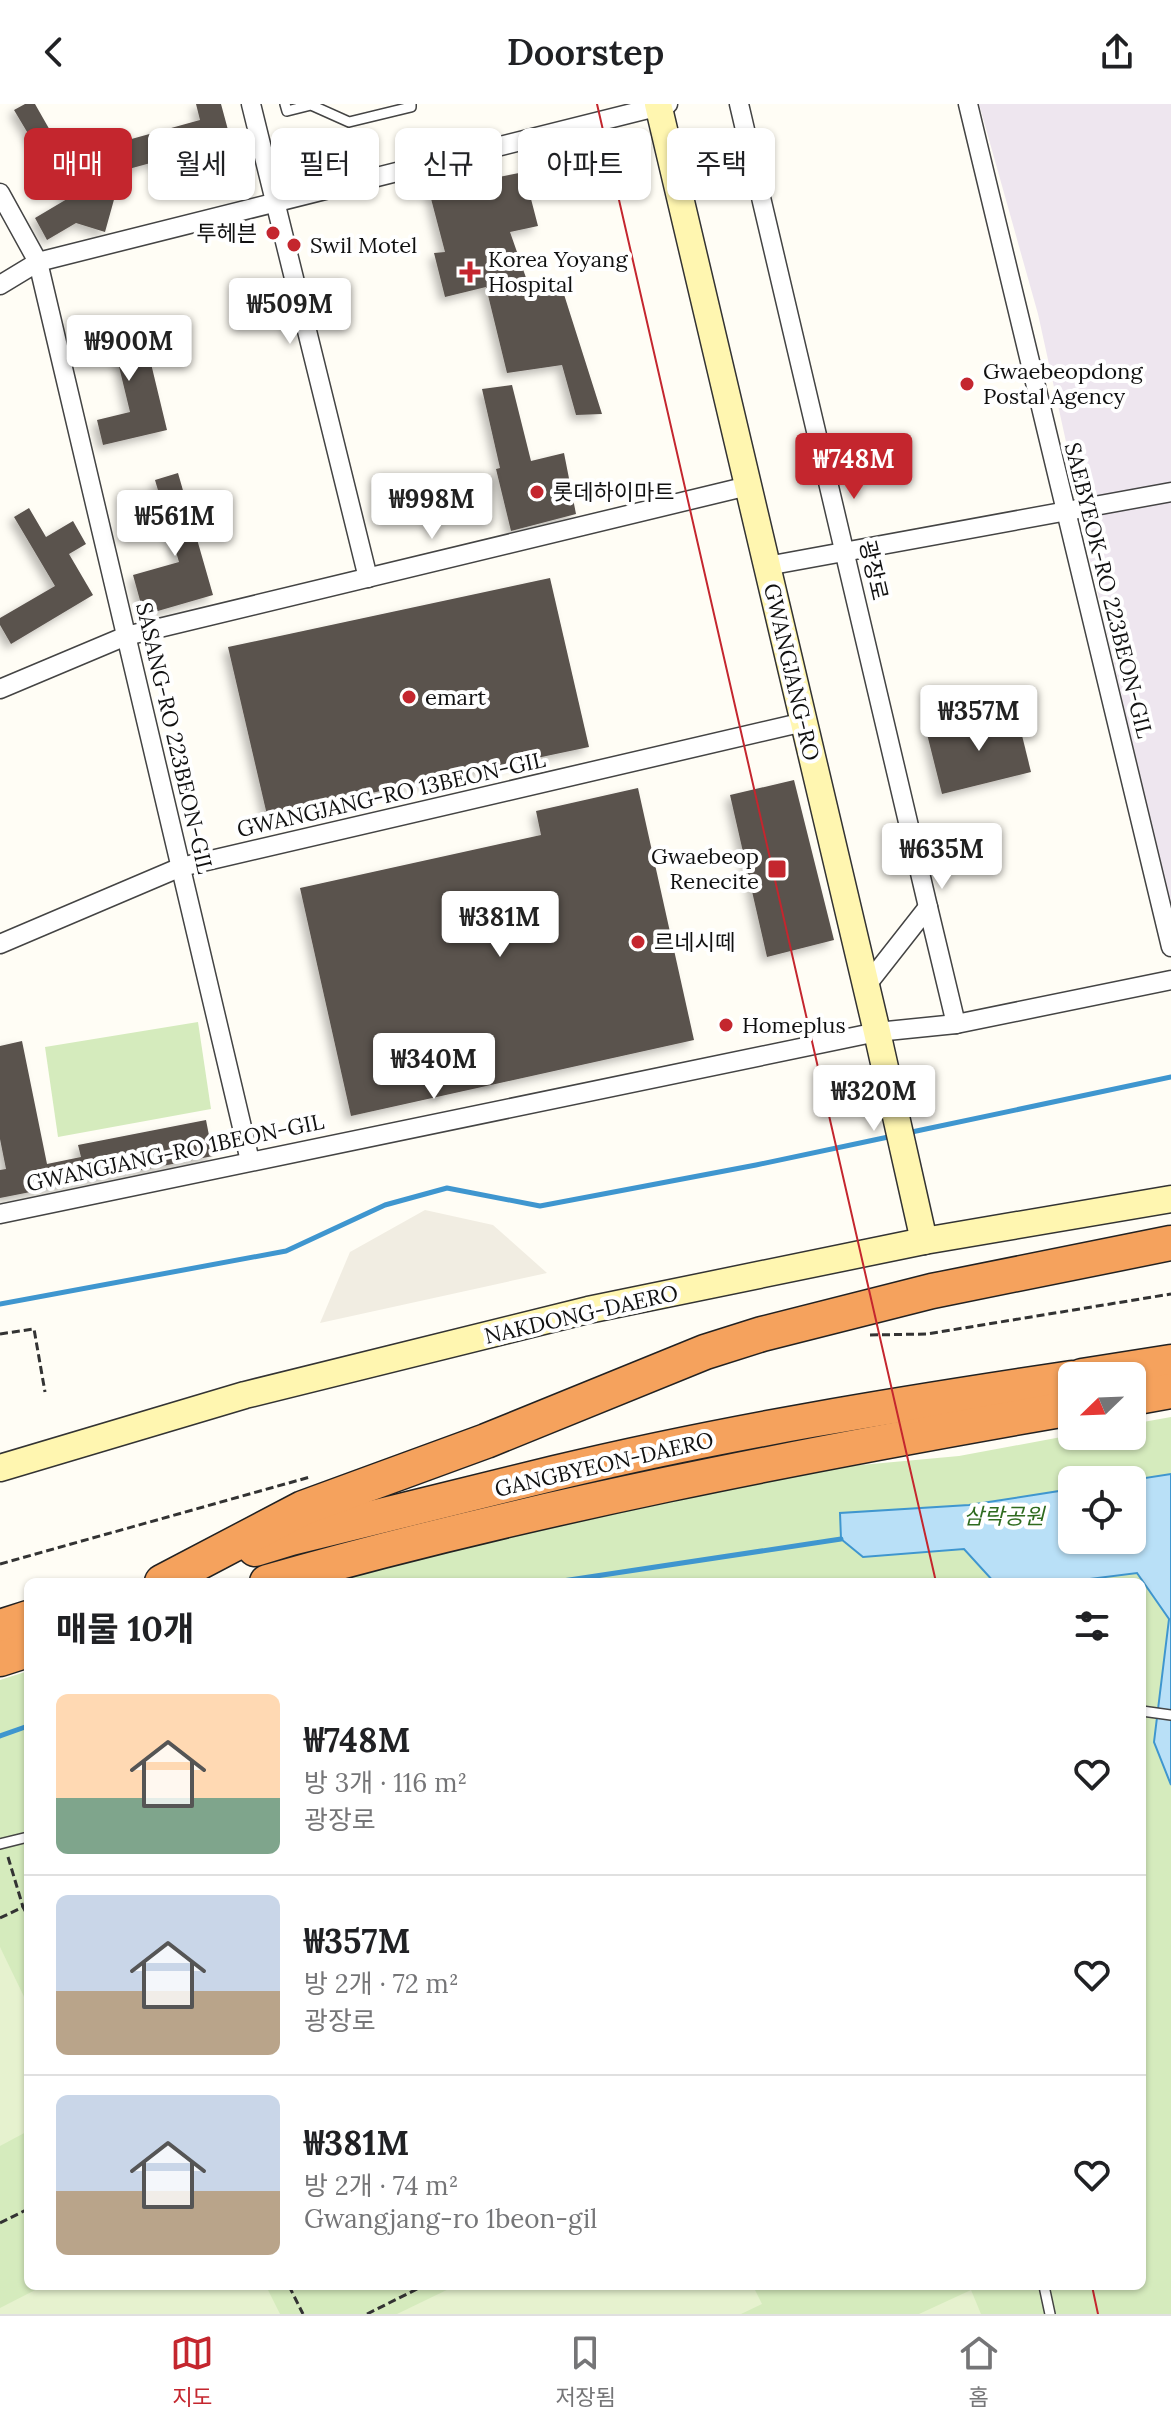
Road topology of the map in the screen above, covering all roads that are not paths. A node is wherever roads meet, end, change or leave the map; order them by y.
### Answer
1 (251, 104) edge
2 (285, 104) edge
3 (411, 104) edge
4 (739, 104) edge
5 (968, 104) edge
6 (661, 105) edge
7 (0, 193) edge
8 (276, 202) junction
9 (38, 262) junction
10 (0, 285) edge
11 (748, 486) junction
12 (1171, 492) edge
13 (1066, 511) junction
14 (845, 552) junction
15 (767, 566) junction
16 (368, 578) junction
17 (126, 636) junction
18 (1, 686) edge
19 (804, 722) junction
20 (181, 867) junction
21 (928, 907) junction
22 (0, 944) edge
23 (1171, 947) edge
24 (1171, 980) edge
25 (866, 986) junction
26 (956, 1024) junction
27 (879, 1041) junction
28 (250, 1161) junction
29 (1171, 1199) edge
30 (0, 1214) edge
31 (924, 1241) junction
32 (1171, 1243) edge
33 (1171, 1362) edge
34 (1146, 1366) edge
35 (1058, 1380) edge
36 (1171, 1391) edge
37 (1146, 1395) edge
38 (1058, 1410) edge
39 (0, 1468) edge
40 (162, 1578) edge
41 (163, 1578) edge
42 (281, 1578) edge
43 (24, 1619) edge
44 (0, 1627) edge
45 (24, 1651) edge
46 (0, 1659) edge
47 (1146, 1712) edge
48 (1171, 1715) edge
49 (24, 1838) edge
50 (2, 1844) edge
51 (1045, 2290) edge
52 (1050, 2314) edge

1 - 8 street
2 - 3 lane
4 - 14 street, 광장로
5 - 13 street, SAEBYEOK-RO 223BEON-GIL
6 - 8 street
6 - 11 main road, GWANGJANG-RO
7 - 9 street, SASANG-RO 223BEON-GIL
8 - 9 street
8 - 16 street
9 - 10 street
9 - 17 street, SASANG-RO 223BEON-GIL
11 - 15 main road, GWANGJANG-RO
11 - 16 street
12 - 13 street
13 - 14 street
13 - 23 street, SAEBYEOK-RO 223BEON-GIL
14 - 15 street
14 - 21 street, 광장로
15 - 19 main road, GWANGJANG-RO
16 - 17 street
17 - 18 street
17 - 20 street, SASANG-RO 223BEON-GIL
19 - 20 street, GWANGJANG-RO 13BEON-GIL
19 - 25 main road, GWANGJANG-RO
20 - 22 street, GWANGJANG-RO 13BEON-GIL
20 - 28 street, SASANG-RO 223BEON-GIL
21 - 25 street
21 - 26 street, 광장로
24 - 26 street, GWANGJANG-RO 1BEON-GIL
25 - 27 main road, GWANGJANG-RO
26 - 27 street, GWANGJANG-RO 1BEON-GIL
27 - 28 street, GWANGJANG-RO 1BEON-GIL
27 - 31 main road, GWANGJANG-RO
28 - 30 street, GWANGJANG-RO 1BEON-GIL
29 - 31 main road, NAKDONG-DAERO
31 - 39 main road, NAKDONG-DAERO
32 - 40 highway
33 - 34 highway
35 - 41 highway, GANGBYEON-DAERO
36 - 37 highway
38 - 42 highway, GANGBYEON-DAERO
43 - 44 highway
45 - 46 highway
47 - 48 lane
49 - 50 lane
51 - 52 lane

